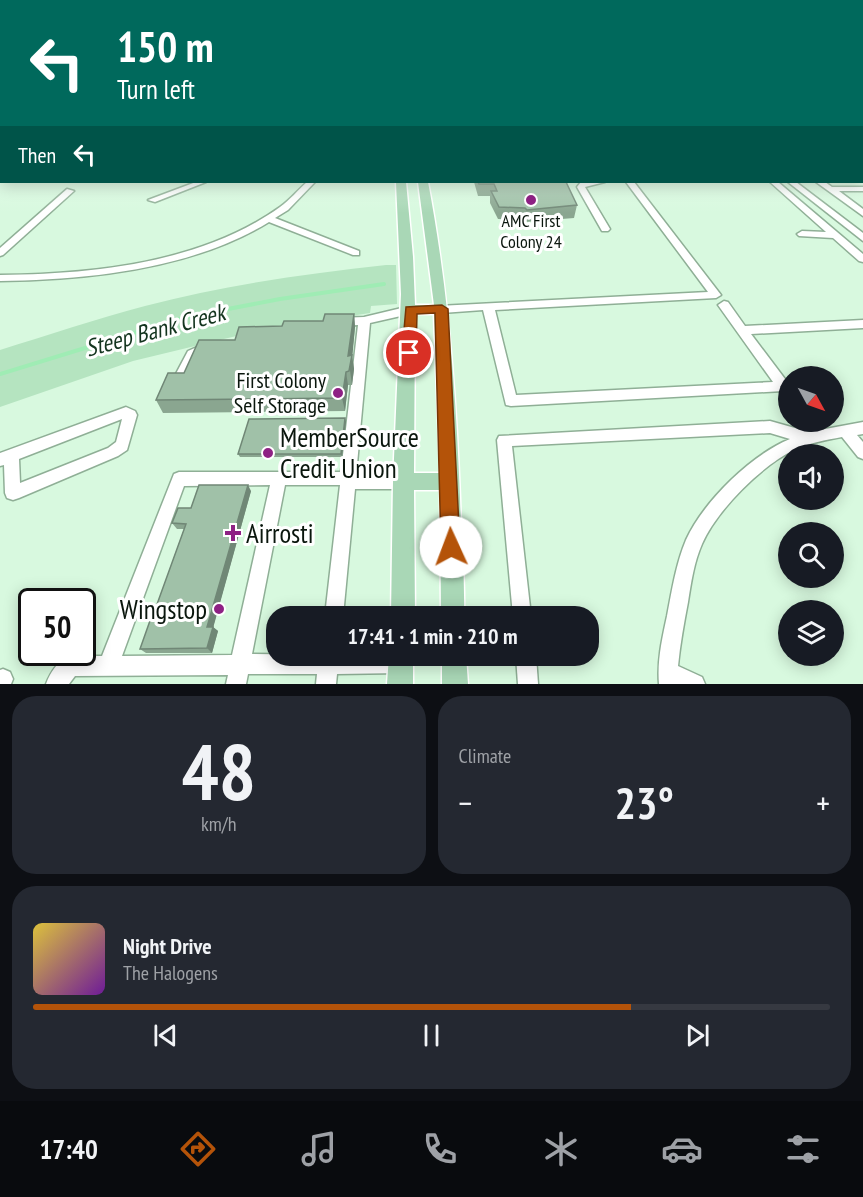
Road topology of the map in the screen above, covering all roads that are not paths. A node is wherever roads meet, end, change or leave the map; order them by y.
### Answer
1 (199, 183) edge
2 (310, 183) edge
3 (401, 183) edge
4 (423, 183) edge
5 (584, 183) edge
6 (631, 183) edge
7 (775, 183) edge
8 (793, 183) edge
9 (821, 183) edge
10 (830, 189) junction
11 (863, 189) edge
12 (70, 191) dead end
13 (152, 200) dead end
14 (801, 204) junction
15 (863, 213) edge
16 (268, 218) junction
17 (605, 229) dead end
18 (802, 234) dead end
19 (836, 235) junction
20 (863, 238) edge
21 (863, 248) edge
22 (0, 253) edge
23 (356, 254) dead end
24 (863, 259) edge
25 (0, 278) edge
26 (724, 305) dead end
27 (488, 306) junction
28 (442, 309) junction
29 (410, 310) junction
30 (364, 321) junction
31 (321, 323) edge
32 (863, 324) edge
33 (743, 330) junction
34 (216, 344) edge
35 (177, 385) edge
36 (855, 429) edge
37 (811, 440) junction
38 (863, 453) edge
39 (5, 458) edge
40 (279, 479) junction
41 (449, 481) junction
42 (350, 482) junction
43 (404, 482) junction
44 (335, 606) edge
45 (404, 606) edge
46 (453, 606) edge
47 (521, 606) edge
48 (108, 666) junction
49 (454, 666) edge
50 (527, 666) edge
51 (328, 668) edge
52 (401, 668) edge
53 (238, 674) edge
54 (668, 678) edge
55 (56, 684) edge
56 (455, 684) edge
57 (528, 684) edge
58 (695, 684) edge

1 - 13 street
2 - 16 street
3 - 29 main road
4 - 28 main road
5 - 17 street
6 - 27 street
7 - 14 street
8 - 20 street
9 - 10 street
10 - 11 street
10 - 15 street
12 - 22 street
14 - 19 street
14 - 21 street
16 - 23 street
16 - 25 street
18 - 19 street
19 - 24 street
26 - 33 street
27 - 28 street
27 - 33 street
28 - 29 main road
28 - 41 main road
29 - 30 street
29 - 43 main road
30 - 31 street
30 - 42 street
32 - 33 street
34 - 35 street
36 - 37 street
36 - 38 street
37 - 47 street
37 - 54 street
39 - 39 street
40 - 42 street
40 - 48 street
40 - 53 street
41 - 43 main road
41 - 46 main road
42 - 43 street
42 - 44 street
43 - 45 main road
48 - 53 street
48 - 55 street
49 - 56 main road
50 - 57 street
51 - 52 street
51 - 53 street
54 - 58 street

